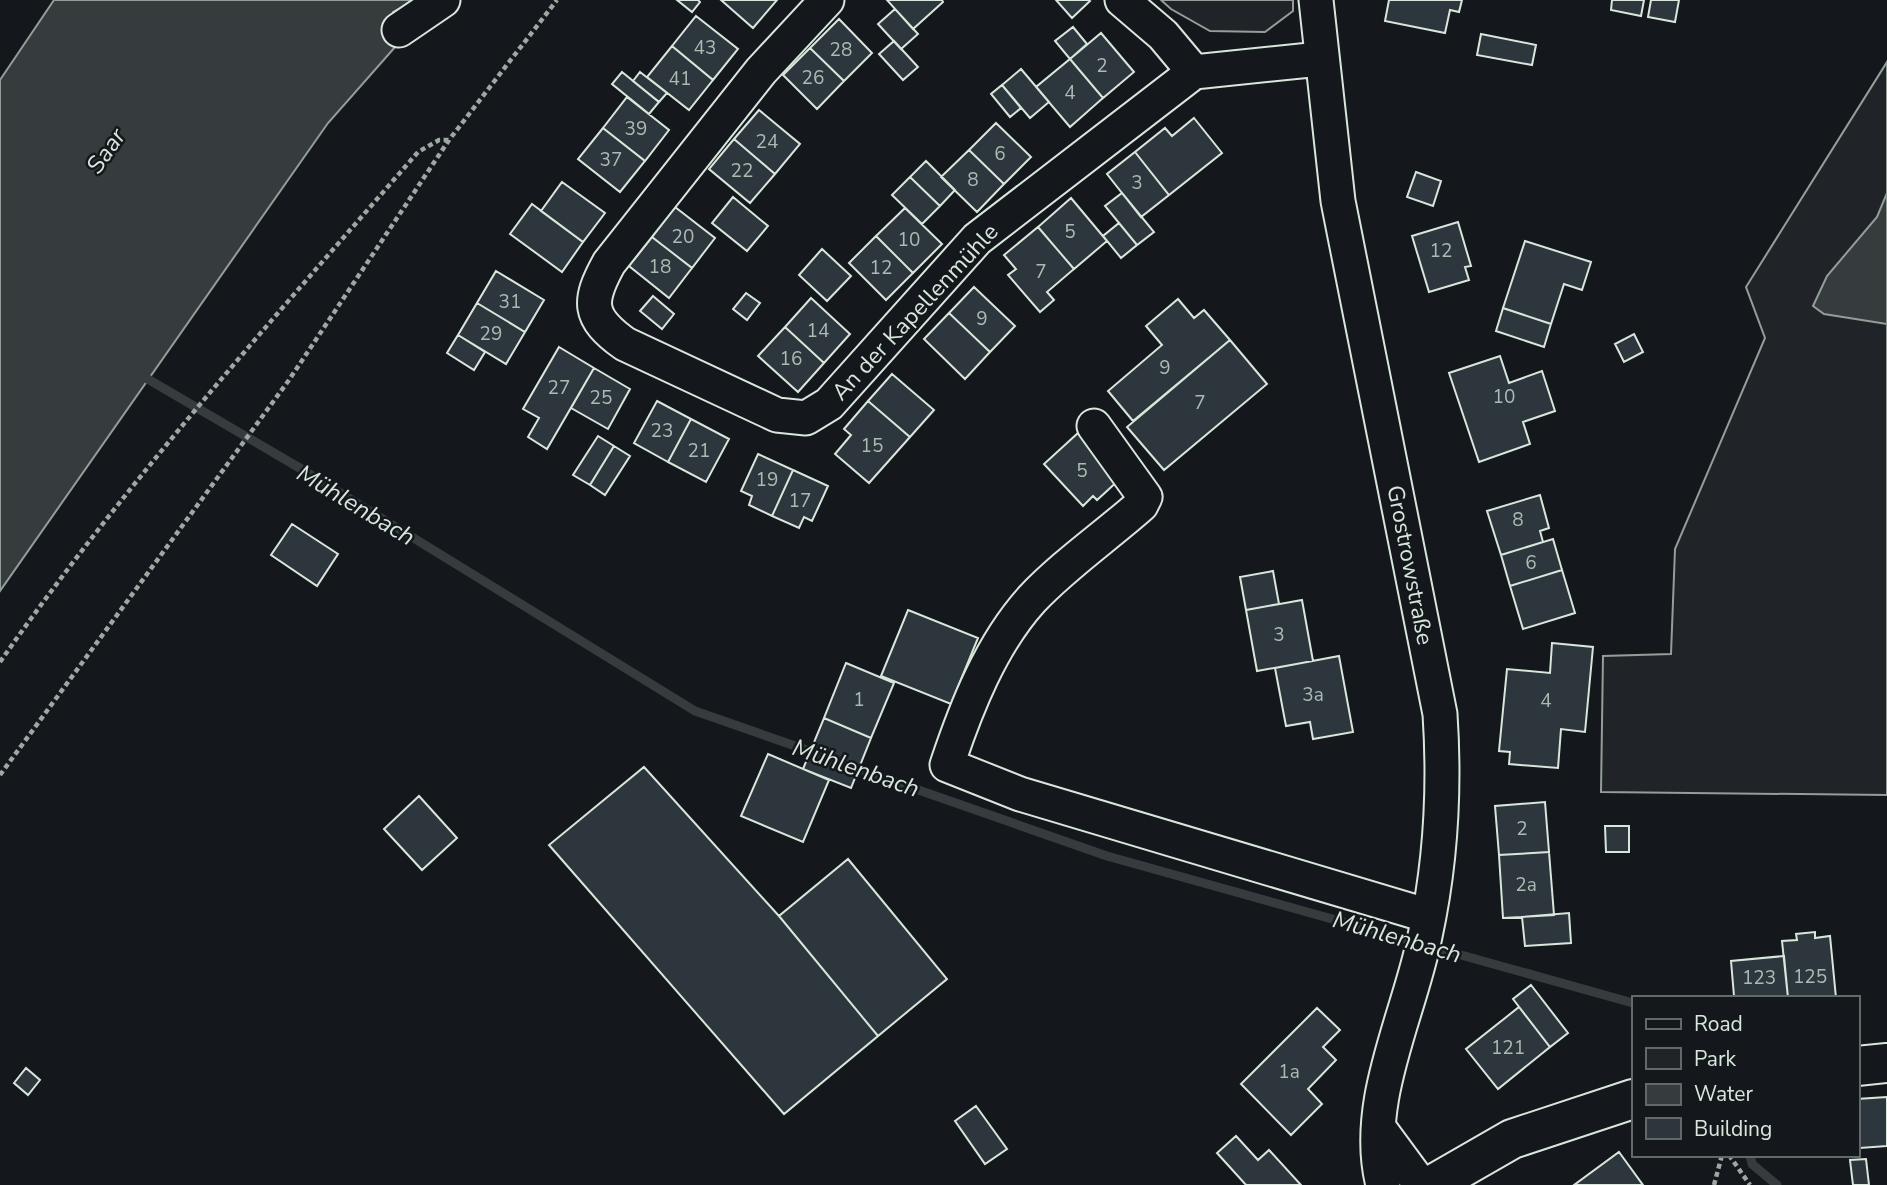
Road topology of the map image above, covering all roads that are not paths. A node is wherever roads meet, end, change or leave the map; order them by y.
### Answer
1 (443, 0) edge
2 (827, 0) edge
3 (1122, 0) edge
4 (1316, 0) edge
5 (399, 30) dead end
6 (1320, 59) junction
7 (1194, 72) junction
8 (1094, 426) dead end
9 (1429, 916) junction
10 (1887, 1063) edge
11 (1859, 1066) edge
12 (1632, 1099) edge
13 (1379, 1128) junction
14 (1383, 1185) edge
15 (1420, 1185) edge
16 (1432, 1185) edge

1 - 5 street
2 - 7 street, An der Kapellenmühle
3 - 7 street
4 - 6 street, Grostrowstraße
6 - 7 street
6 - 9 street, Grostrowstraße
8 - 9 street
9 - 13 street, Grostrowstraße
10 - 11 main road
12 - 16 main road
13 - 14 street, Grostrowstraße
13 - 15 street

